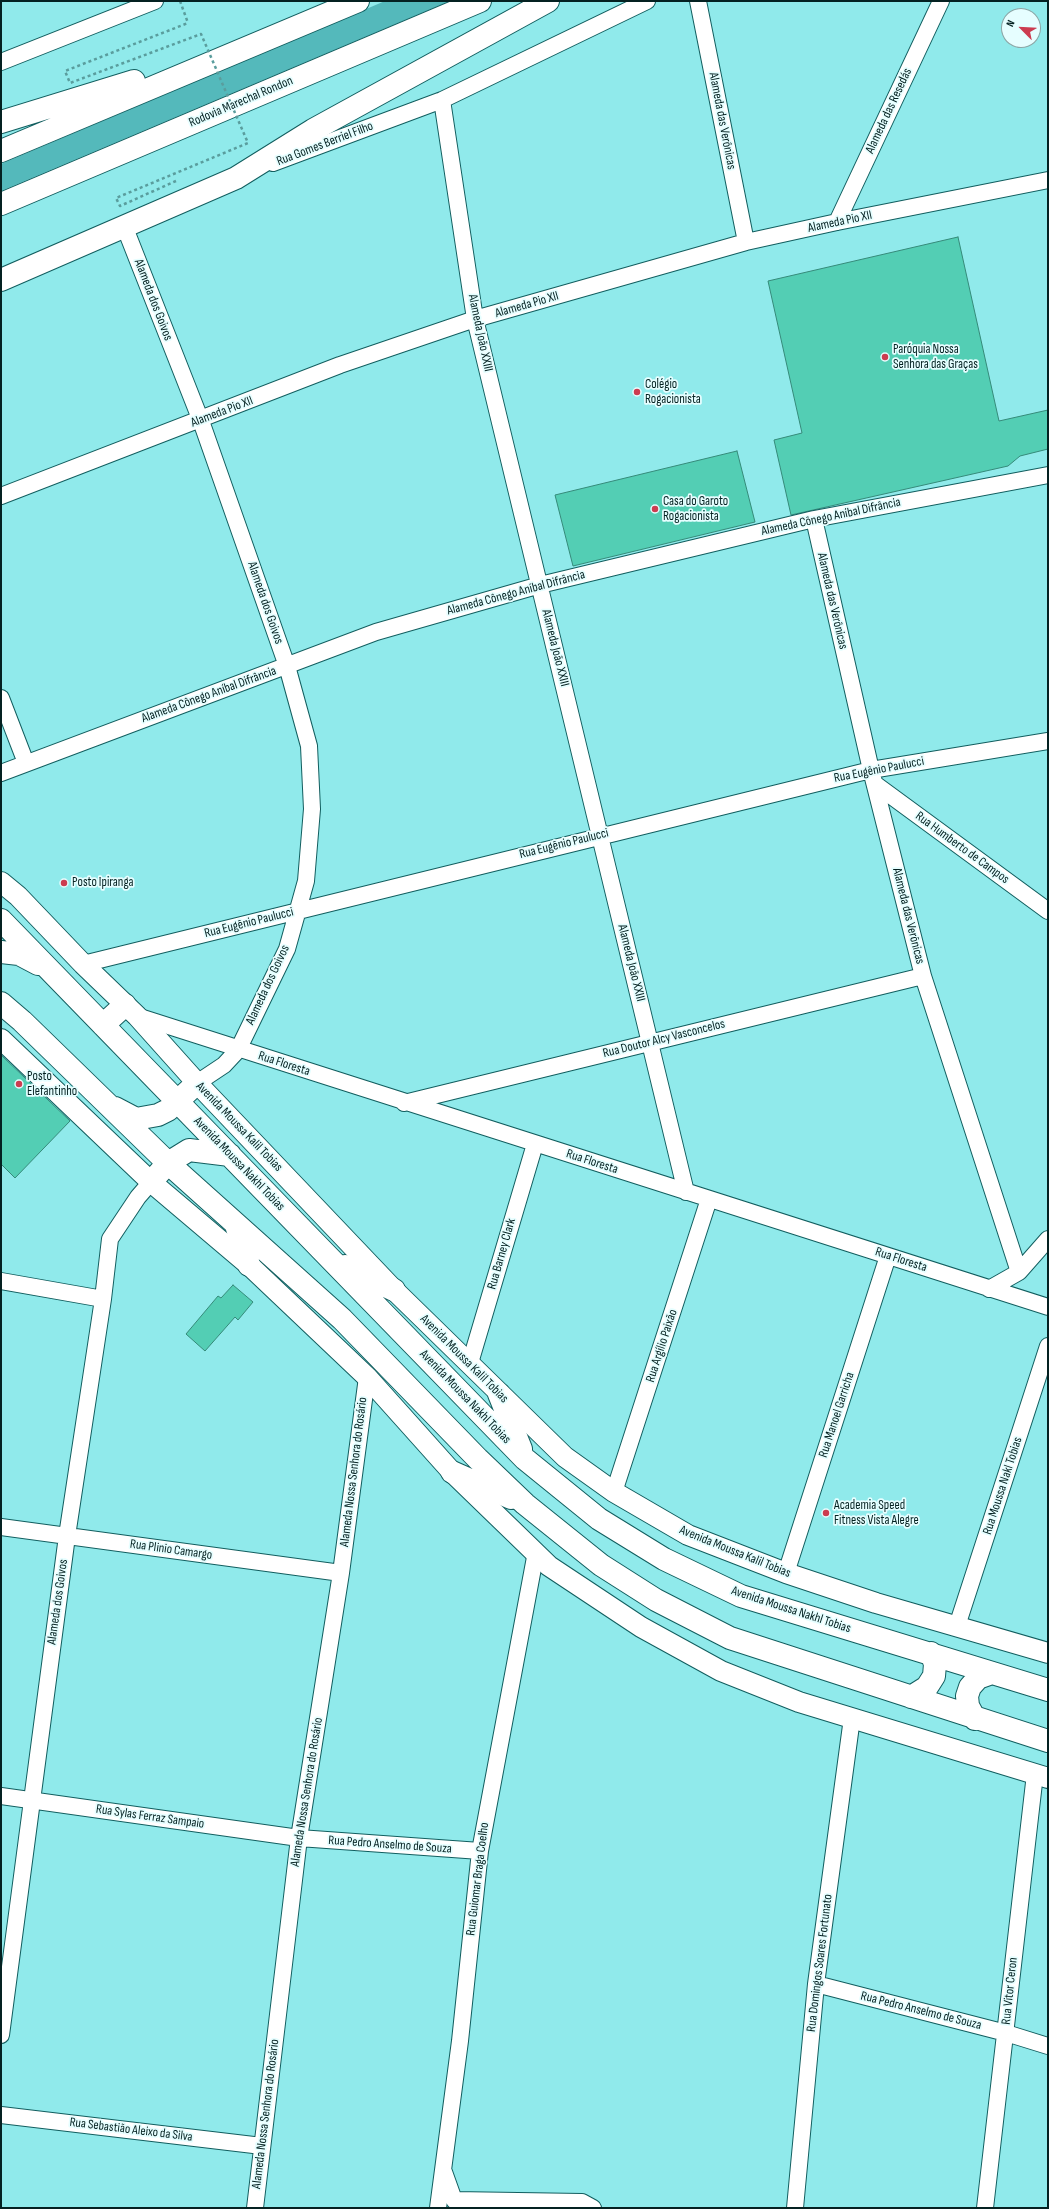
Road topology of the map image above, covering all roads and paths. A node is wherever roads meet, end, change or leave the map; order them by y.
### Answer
1 (155, 1) edge
2 (180, 1) edge
3 (358, 1) edge
4 (480, 1) edge
5 (548, 1) edge
6 (647, 1) edge
7 (698, 1) edge
8 (941, 1) edge
9 (258, 42) junction
10 (1, 62) edge
11 (442, 100) junction
12 (1, 122) edge
13 (1, 151) edge
14 (236, 178) junction
15 (1048, 180) edge
16 (176, 181) dead end
17 (1, 204) edge
18 (838, 222) junction
19 (125, 228) junction
20 (746, 242) junction
21 (1, 280) edge
22 (475, 320) junction
23 (200, 421) junction
24 (1048, 475) edge
25 (1, 496) edge
26 (814, 519) junction
27 (540, 585) junction
28 (287, 666) junction
29 (1, 698) edge
30 (1048, 741) edge
31 (26, 763) junction
32 (1, 773) edge
33 (873, 777) junction
34 (600, 835) junction
35 (1, 882) edge
36 (298, 911) junction
37 (1048, 911) edge
38 (1, 920) edge
39 (1, 952) edge
40 (83, 964) junction
41 (52, 972) junction
42 (923, 976) junction
43 (1, 1003) edge
44 (131, 1011) junction
45 (1, 1015) edge
46 (22, 1021) junction
47 (103, 1025) junction
48 (1, 1039) edge
49 (650, 1042) junction
50 (238, 1050) junction
51 (197, 1083) junction
52 (177, 1100) junction
53 (103, 1102) junction
54 (404, 1103) junction
55 (535, 1144) junction
56 (230, 1155) junction
57 (168, 1163) junction
58 (151, 1182) junction
59 (686, 1192) junction
60 (709, 1199) junction
61 (236, 1225) junction
62 (1048, 1239) edge
63 (888, 1256) junction
64 (330, 1258) junction
65 (249, 1266) junction
66 (1019, 1272) junction
67 (1, 1281) edge
68 (989, 1289) junction
69 (394, 1290) junction
70 (103, 1299) junction
71 (1048, 1307) edge
72 (1048, 1346) edge
73 (470, 1363) junction
74 (367, 1377) junction
75 (499, 1394) junction
76 (525, 1459) junction
77 (452, 1472) junction
78 (614, 1492) junction
79 (525, 1504) junction
80 (1, 1527) edge
81 (67, 1536) junction
82 (536, 1552) junction
83 (341, 1573) junction
84 (786, 1573) junction
85 (957, 1626) junction
86 (931, 1653) junction
87 (1048, 1653) edge
88 (992, 1673) junction
89 (1048, 1690) edge
90 (911, 1697) junction
91 (852, 1718) junction
92 (975, 1719) junction
93 (1048, 1741) edge
94 (1042, 1776) edge
95 (1, 1796) edge
96 (31, 1801) junction
97 (300, 1838) junction
98 (480, 1851) junction
99 (816, 1984) junction
100 (1006, 2033) junction
101 (1, 2035) edge
102 (1048, 2046) edge
103 (1, 2115) edge
104 (262, 2146) junction
105 (443, 2169) junction
106 (255, 2208) edge
107 (438, 2208) edge
108 (593, 2208) edge
109 (795, 2208) edge
110 (985, 2208) edge

1 - 10 street
2 - 16 path, bridge
3 - 9 main road
4 - 17 main road, Rodovia Marechal Rondon
5 - 14 main road
6 - 11 street, Rua Gomes Berriel Filho
7 - 20 street, Alameda das Verônicas
8 - 18 street, Alameda das Resedás
9 - 12 main road
9 - 13 main road
11 - 14 street, Rua Gomes Berriel Filho
11 - 22 street, Alameda João XXIII
14 - 19 main road, Rua Gomes Berriel Filho
15 - 18 street, Alameda Pio XII
18 - 20 street, Alameda Pio XII
19 - 21 main road, Rua Gomes Berriel Filho
19 - 23 street, Alameda dos Goivos
20 - 22 street, Alameda Pio XII
22 - 23 street, Alameda Pio XII
22 - 27 street, Alameda João XXIII
23 - 25 street, Alameda Pio XII
23 - 28 street, Alameda dos Goivos
24 - 26 street, Alameda Cônego Aníbal Difrância
26 - 27 street, Alameda Cônego Aníbal Difrância
26 - 33 street, Alameda das Verônicas
27 - 28 street, Alameda Cônego Aníbal Difrância
27 - 34 street, Alameda João XXIII
28 - 31 street, Alameda Cônego Aníbal Difrância
28 - 36 street, Alameda dos Goivos
29 - 31 street
30 - 33 street, Rua Eugênio Paulucci
31 - 32 street, Alameda Cônego Aníbal Difrância
33 - 34 street, Rua Eugênio Paulucci
33 - 37 street, Rua Humberto de Campos
33 - 42 street, Alameda das Verônicas
34 - 36 street, Rua Eugênio Paulucci
34 - 49 street, Alameda João XXIII
35 - 40 street, Avenida Moussa Kalil Tobias
36 - 40 street, Rua Eugênio Paulucci
36 - 50 street, Alameda dos Goivos
38 - 41 main road, Avenida Moussa Nakhl Tobias
39 - 41 main road
40 - 44 street, Avenida Moussa Kalil Tobias
41 - 47 main road, Avenida Moussa Nakhl Tobias
42 - 49 street, Rua Doutor Alcy Vasconcelos
42 - 66 street, Alameda das Verônicas
43 - 46 main road
44 - 47 main road
44 - 50 street, Rua Floresta
44 - 51 street, Avenida Moussa Kalil Tobias
45 - 46 main road
46 - 53 main road
47 - 52 main road, Avenida Moussa Nakhl Tobias
48 - 58 street
49 - 54 street, Rua Doutor Alcy Vasconcelos
49 - 59 street, Alameda João XXIII
50 - 51 street, Alameda dos Goivos
50 - 54 street, Rua Floresta
51 - 52 main road
51 - 69 street, Avenida Moussa Kalil Tobias
52 - 53 main road
52 - 56 main road, Avenida Moussa Nakhl Tobias
53 - 57 main road
54 - 55 street, Rua Floresta
55 - 59 street, Rua Floresta
55 - 73 street, Rua Barney Clark
56 - 57 main road
56 - 64 main road, Avenida Moussa Nakhl Tobias
57 - 58 main road
57 - 61 main road
58 - 65 street
58 - 70 street, Alameda dos Goivos
59 - 60 street, Rua Floresta
60 - 63 street, Rua Floresta
60 - 78 street, Rua Argílio Paixão
61 - 65 main road
61 - 79 main road
62 - 66 street
63 - 68 street, Rua Floresta
63 - 84 street, Rua Manoel Garricha
64 - 69 main road
64 - 76 main road, Avenida Moussa Nakhl Tobias
65 - 74 street
66 - 68 street
67 - 70 street
68 - 71 street, Rua Floresta
69 - 73 street, Avenida Moussa Kalil Tobias
70 - 81 street, Alameda dos Goivos
72 - 85 street, Rua Moussa Nakl Tobias
73 - 75 street, Avenida Moussa Kalil Tobias
74 - 77 street
74 - 83 street, Alameda Nossa Senhora do Rosário
75 - 76 main road
75 - 78 street, Avenida Moussa Kalil Tobias
76 - 86 main road, Avenida Moussa Nakhl Tobias
77 - 79 main road
77 - 82 street
78 - 84 street, Avenida Moussa Kalil Tobias
79 - 90 main road
80 - 81 street, Rua Plinio Camargo
81 - 83 street, Rua Plinio Camargo
81 - 96 street, Alameda dos Goivos
82 - 91 street
82 - 98 street, Rua Guiomar Braga Coelho
83 - 97 street, Alameda Nossa Senhora do Rosário
84 - 85 street, Avenida Moussa Kalil Tobias
85 - 87 street, Avenida Moussa Kalil Tobias
86 - 88 main road, Avenida Moussa Nakhl Tobias
86 - 90 main road
88 - 89 main road, Avenida Moussa Nakhl Tobias
88 - 92 main road
90 - 92 main road
91 - 94 street
91 - 99 street, Rua Domingos Soares Fortunato
92 - 93 main road
94 - 100 street, Rua Vitor Ceron
95 - 96 street, Rua Sylas Ferraz Sampaio
96 - 97 street, Rua Sylas Ferraz Sampaio
96 - 101 street, Alameda dos Goivos
97 - 98 street, Rua Pedro Anselmo de Souza
97 - 104 street, Alameda Nossa Senhora do Rosário
98 - 105 street, Rua Guiomar Braga Coelho
99 - 100 street, Rua Pedro Anselmo de Souza
99 - 109 street, Rua Domingos Soares Fortunato
100 - 102 street, Rua Pedro Anselmo de Souza
100 - 110 street, Rua Vitor Ceron
103 - 104 street, Rua Sebastião Aleixo da Silva
104 - 106 street, Alameda Nossa Senhora do Rosário
105 - 107 street, Rua Guiomar Braga Coelho
105 - 108 street

